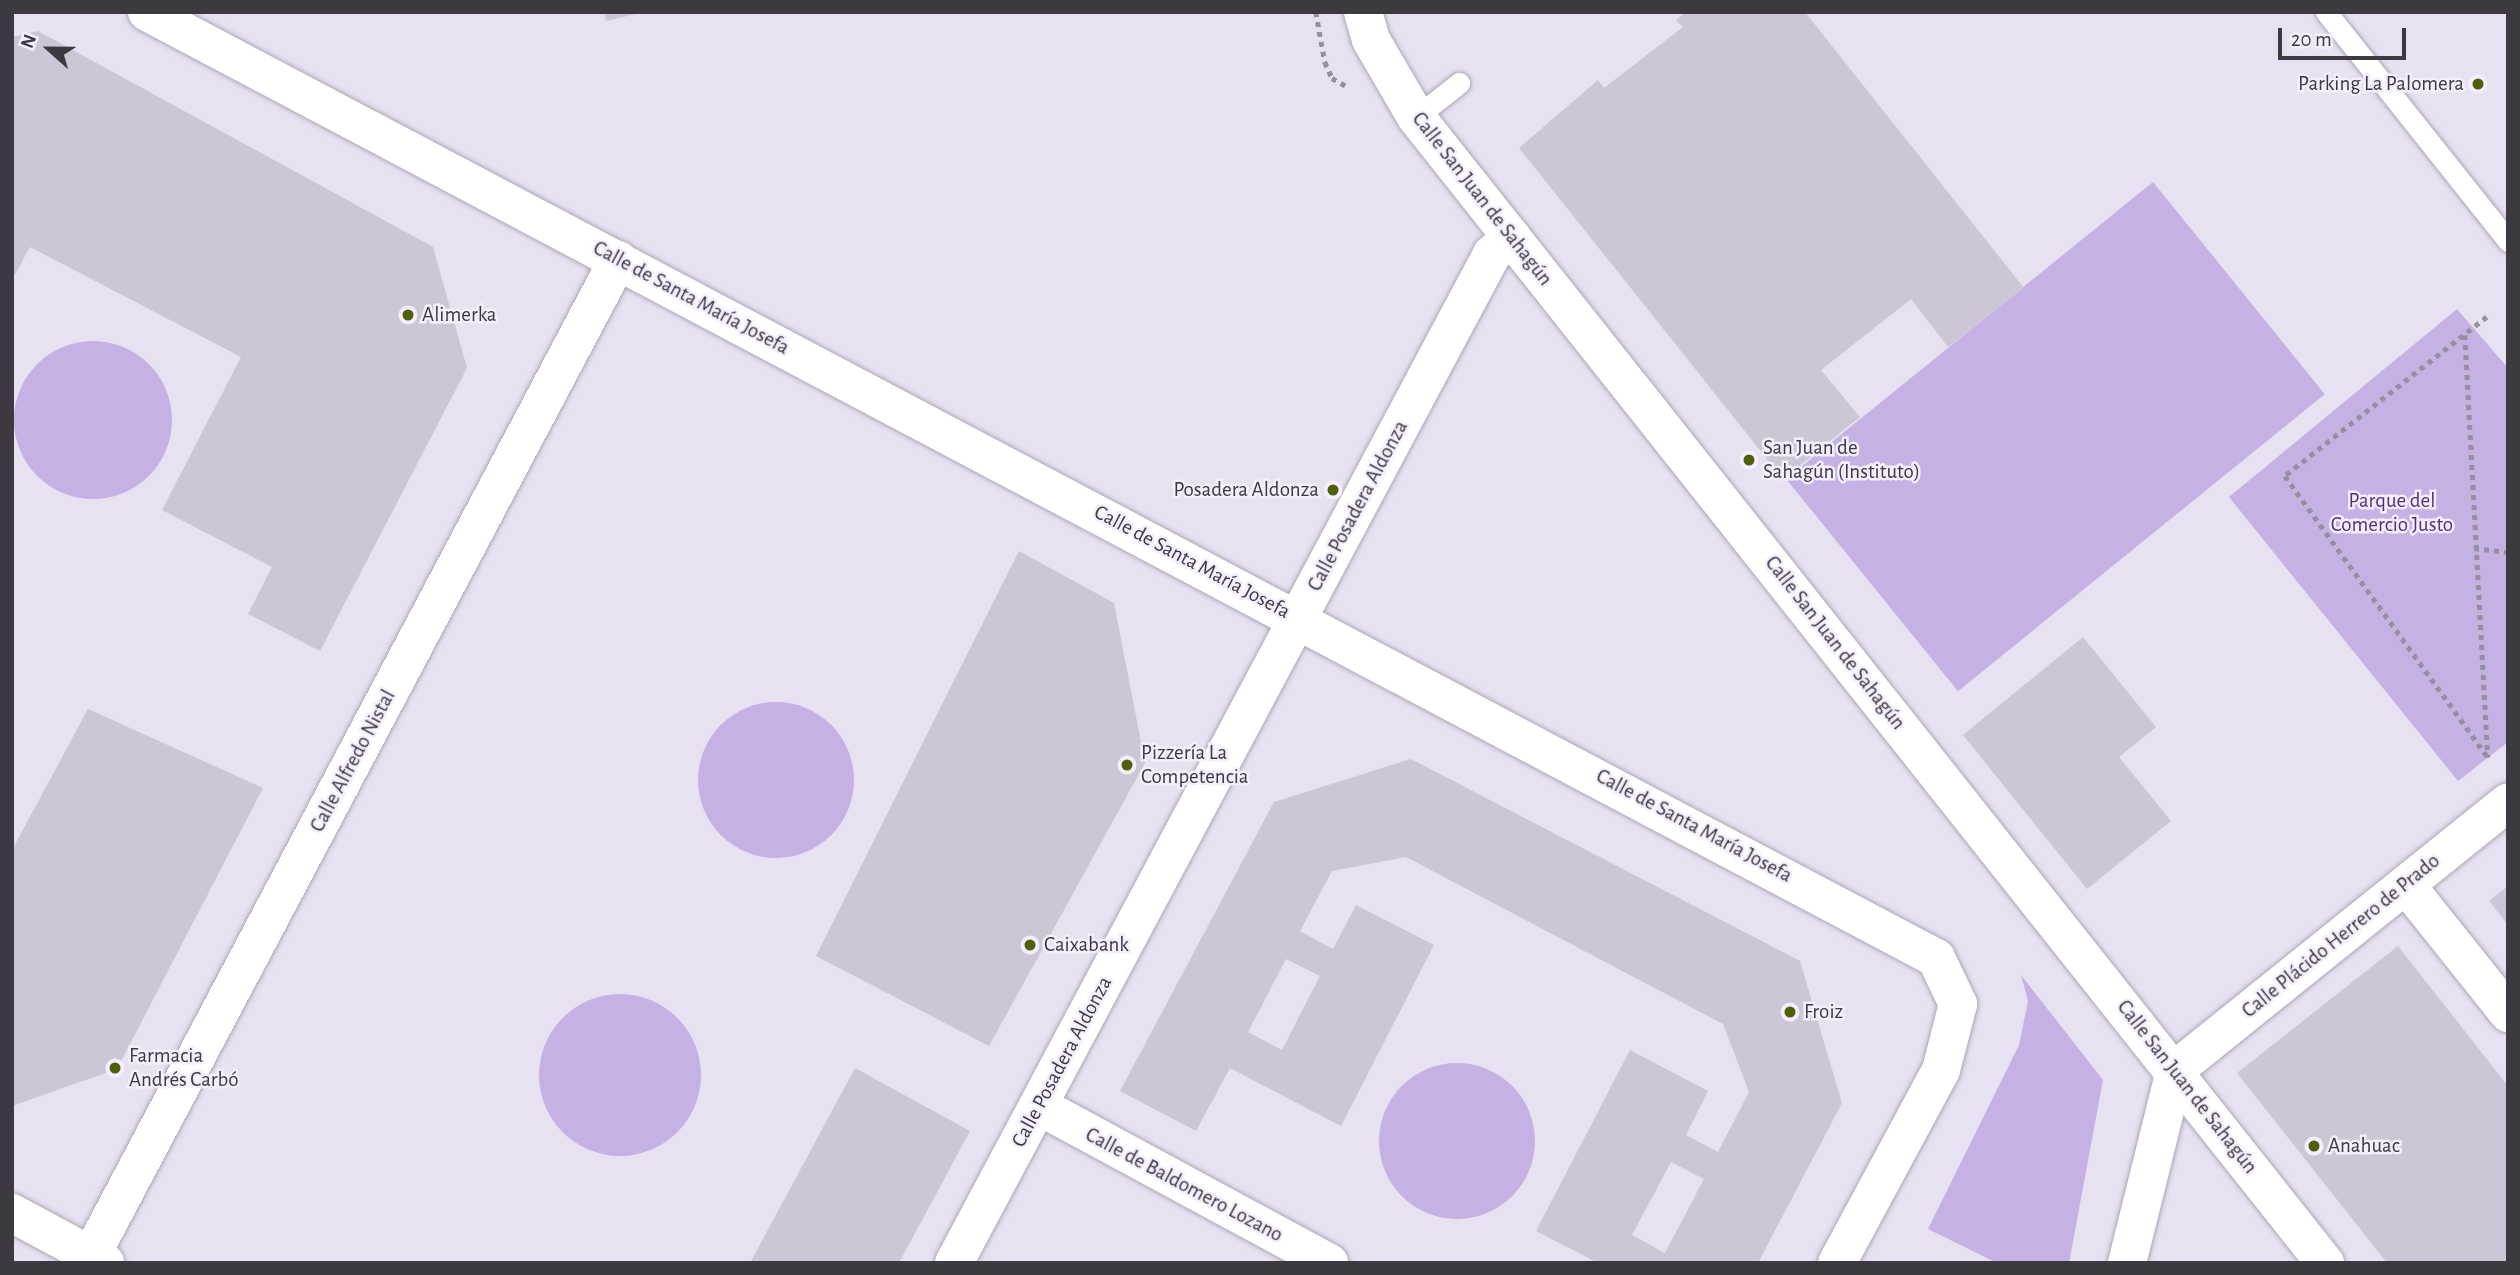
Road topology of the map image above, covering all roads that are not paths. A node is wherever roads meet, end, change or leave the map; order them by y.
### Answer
1 (147, 12) edge
2 (1363, 12) edge
3 (2326, 12) edge
4 (1459, 83) dead end
5 (1416, 117) junction
6 (1512, 237) junction
7 (2508, 241) edge
8 (618, 260) junction
9 (1298, 618) junction
10 (2508, 802) edge
11 (2406, 885) junction
12 (2508, 1013) edge
13 (2175, 1070) junction
14 (1039, 1106) junction
15 (12, 1213) edge
16 (1291, 1254) edge
17 (95, 1260) edge
18 (954, 1263) edge
19 (1329, 1263) edge
20 (1837, 1263) edge
21 (2127, 1263) edge
22 (2325, 1263) edge

1 - 8 street, Calle de Santa María Josefa
2 - 5 street, Calle San Juan de Sahagún
3 - 7 lane
4 - 5 lane
5 - 6 street, Calle San Juan de Sahagún
6 - 9 street, Calle Posadera Aldonza
6 - 13 street, Calle San Juan de Sahagún
8 - 9 street, Calle de Santa María Josefa
8 - 17 street, Calle Alfredo Nistal
9 - 14 street, Calle Posadera Aldonza
9 - 20 street, Calle de Santa María Josefa
10 - 11 street, Calle Plácido Herrero de Prado
11 - 12 street
11 - 13 street, Calle Plácido Herrero de Prado
13 - 21 street
13 - 22 street, Calle San Juan de Sahagún
14 - 16 street, Calle de Baldomero Lozano
14 - 18 street, Calle Posadera Aldonza
15 - 17 street
16 - 19 street, Calle de Baldomero Lozano

